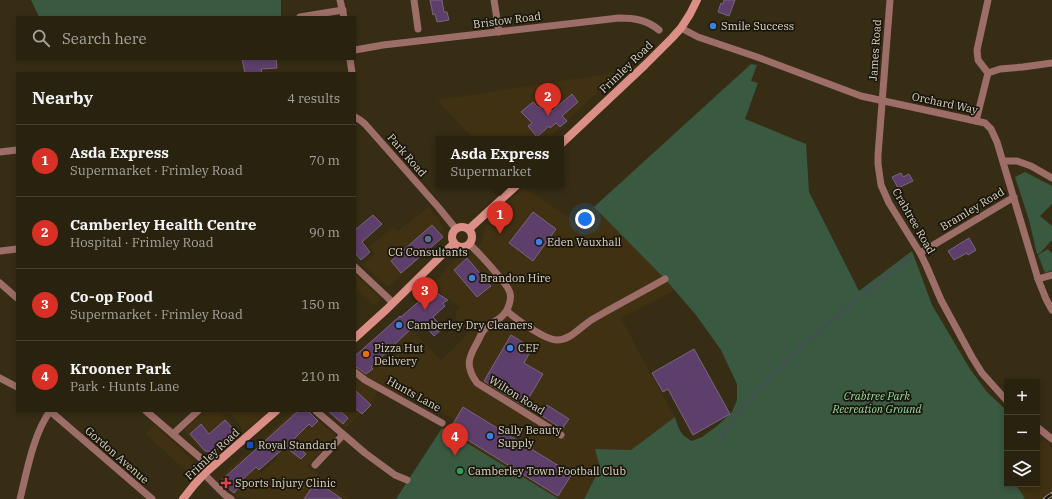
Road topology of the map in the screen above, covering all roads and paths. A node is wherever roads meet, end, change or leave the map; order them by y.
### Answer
1 (340, 0) edge
2 (414, 0) edge
3 (494, 0) edge
4 (698, 0) edge
5 (890, 0) edge
6 (988, 0) edge
7 (344, 14) edge
8 (315, 16) edge
9 (681, 28) junction
10 (418, 29) dead end
11 (659, 30) dead end
12 (499, 32) junction
13 (356, 50) edge
14 (350, 60) edge
15 (1052, 62) edge
16 (352, 72) edge
17 (988, 73) junction
18 (882, 101) junction
19 (356, 118) edge
20 (976, 121) junction
21 (564, 141) edge
22 (16, 150) edge
23 (0, 152) edge
24 (1004, 161) junction
25 (1052, 178) edge
26 (514, 188) edge
27 (1014, 197) junction
28 (456, 229) junction
29 (469, 229) junction
30 (454, 243) junction
31 (469, 244) junction
32 (16, 249) edge
33 (0, 251) edge
34 (920, 253) junction
35 (356, 268) edge
36 (1052, 275) edge
37 (666, 279) dead end
38 (1038, 279) junction
39 (0, 283) edge
40 (16, 297) edge
41 (393, 303) junction
42 (1052, 310) edge
43 (507, 311) junction
44 (356, 337) edge
45 (356, 373) edge
46 (0, 378) edge
47 (16, 386) edge
48 (1004, 398) edge
49 (50, 412) edge
50 (51, 412) edge
51 (147, 412) edge
52 (197, 412) edge
53 (275, 412) edge
54 (317, 412) edge
55 (442, 423) dead end
56 (1040, 429) edge
57 (173, 434) junction
58 (343, 435) junction
59 (561, 435) dead end
60 (1052, 439) edge
61 (315, 465) dead end
62 (211, 467) junction
63 (204, 474) junction
64 (407, 480) dead end
65 (20, 499) edge
66 (152, 499) edge
67 (183, 499) edge
68 (231, 499) edge

1 - 7 street
2 - 10 street
3 - 12 street
4 - 9 main road, Frimley Road
5 - 18 street, James Road
6 - 17 street
7 - 8 street
9 - 18 street
9 - 21 main road, Frimley Road
11 - 12 street, Bristow Road
12 - 13 street, Bristow Road
14 - 16 street
15 - 17 street
17 - 20 street
18 - 20 street, Orchard Way
18 - 34 street, Crabtree Road
19 - 28 street, Park Road
20 - 24 street, Orchard Way
22 - 23 street
24 - 25 street
24 - 27 street, Orchard Way
26 - 29 main road
27 - 34 street, Bramley Road
27 - 38 street, Orchard Way
28 - 29 main road
28 - 30 main road
29 - 31 main road
30 - 31 main road
30 - 41 main road
31 - 43 street
32 - 33 street
34 - 48 street, Crabtree Road
35 - 41 street
36 - 38 street
37 - 43 street
38 - 42 street, Orchard Way
39 - 40 street
41 - 44 main road
43 - 59 street, Wilton Road
45 - 55 street, Hunts Lane
46 - 47 street
49 - 65 street
50 - 66 street, Gordon Avenue
51 - 57 street
52 - 57 street
53 - 62 main road, Frimley Road
54 - 58 street
56 - 60 street
57 - 62 street
58 - 61 street
58 - 64 street
62 - 63 main road, Frimley Road
63 - 67 main road, Frimley Road
63 - 68 street

